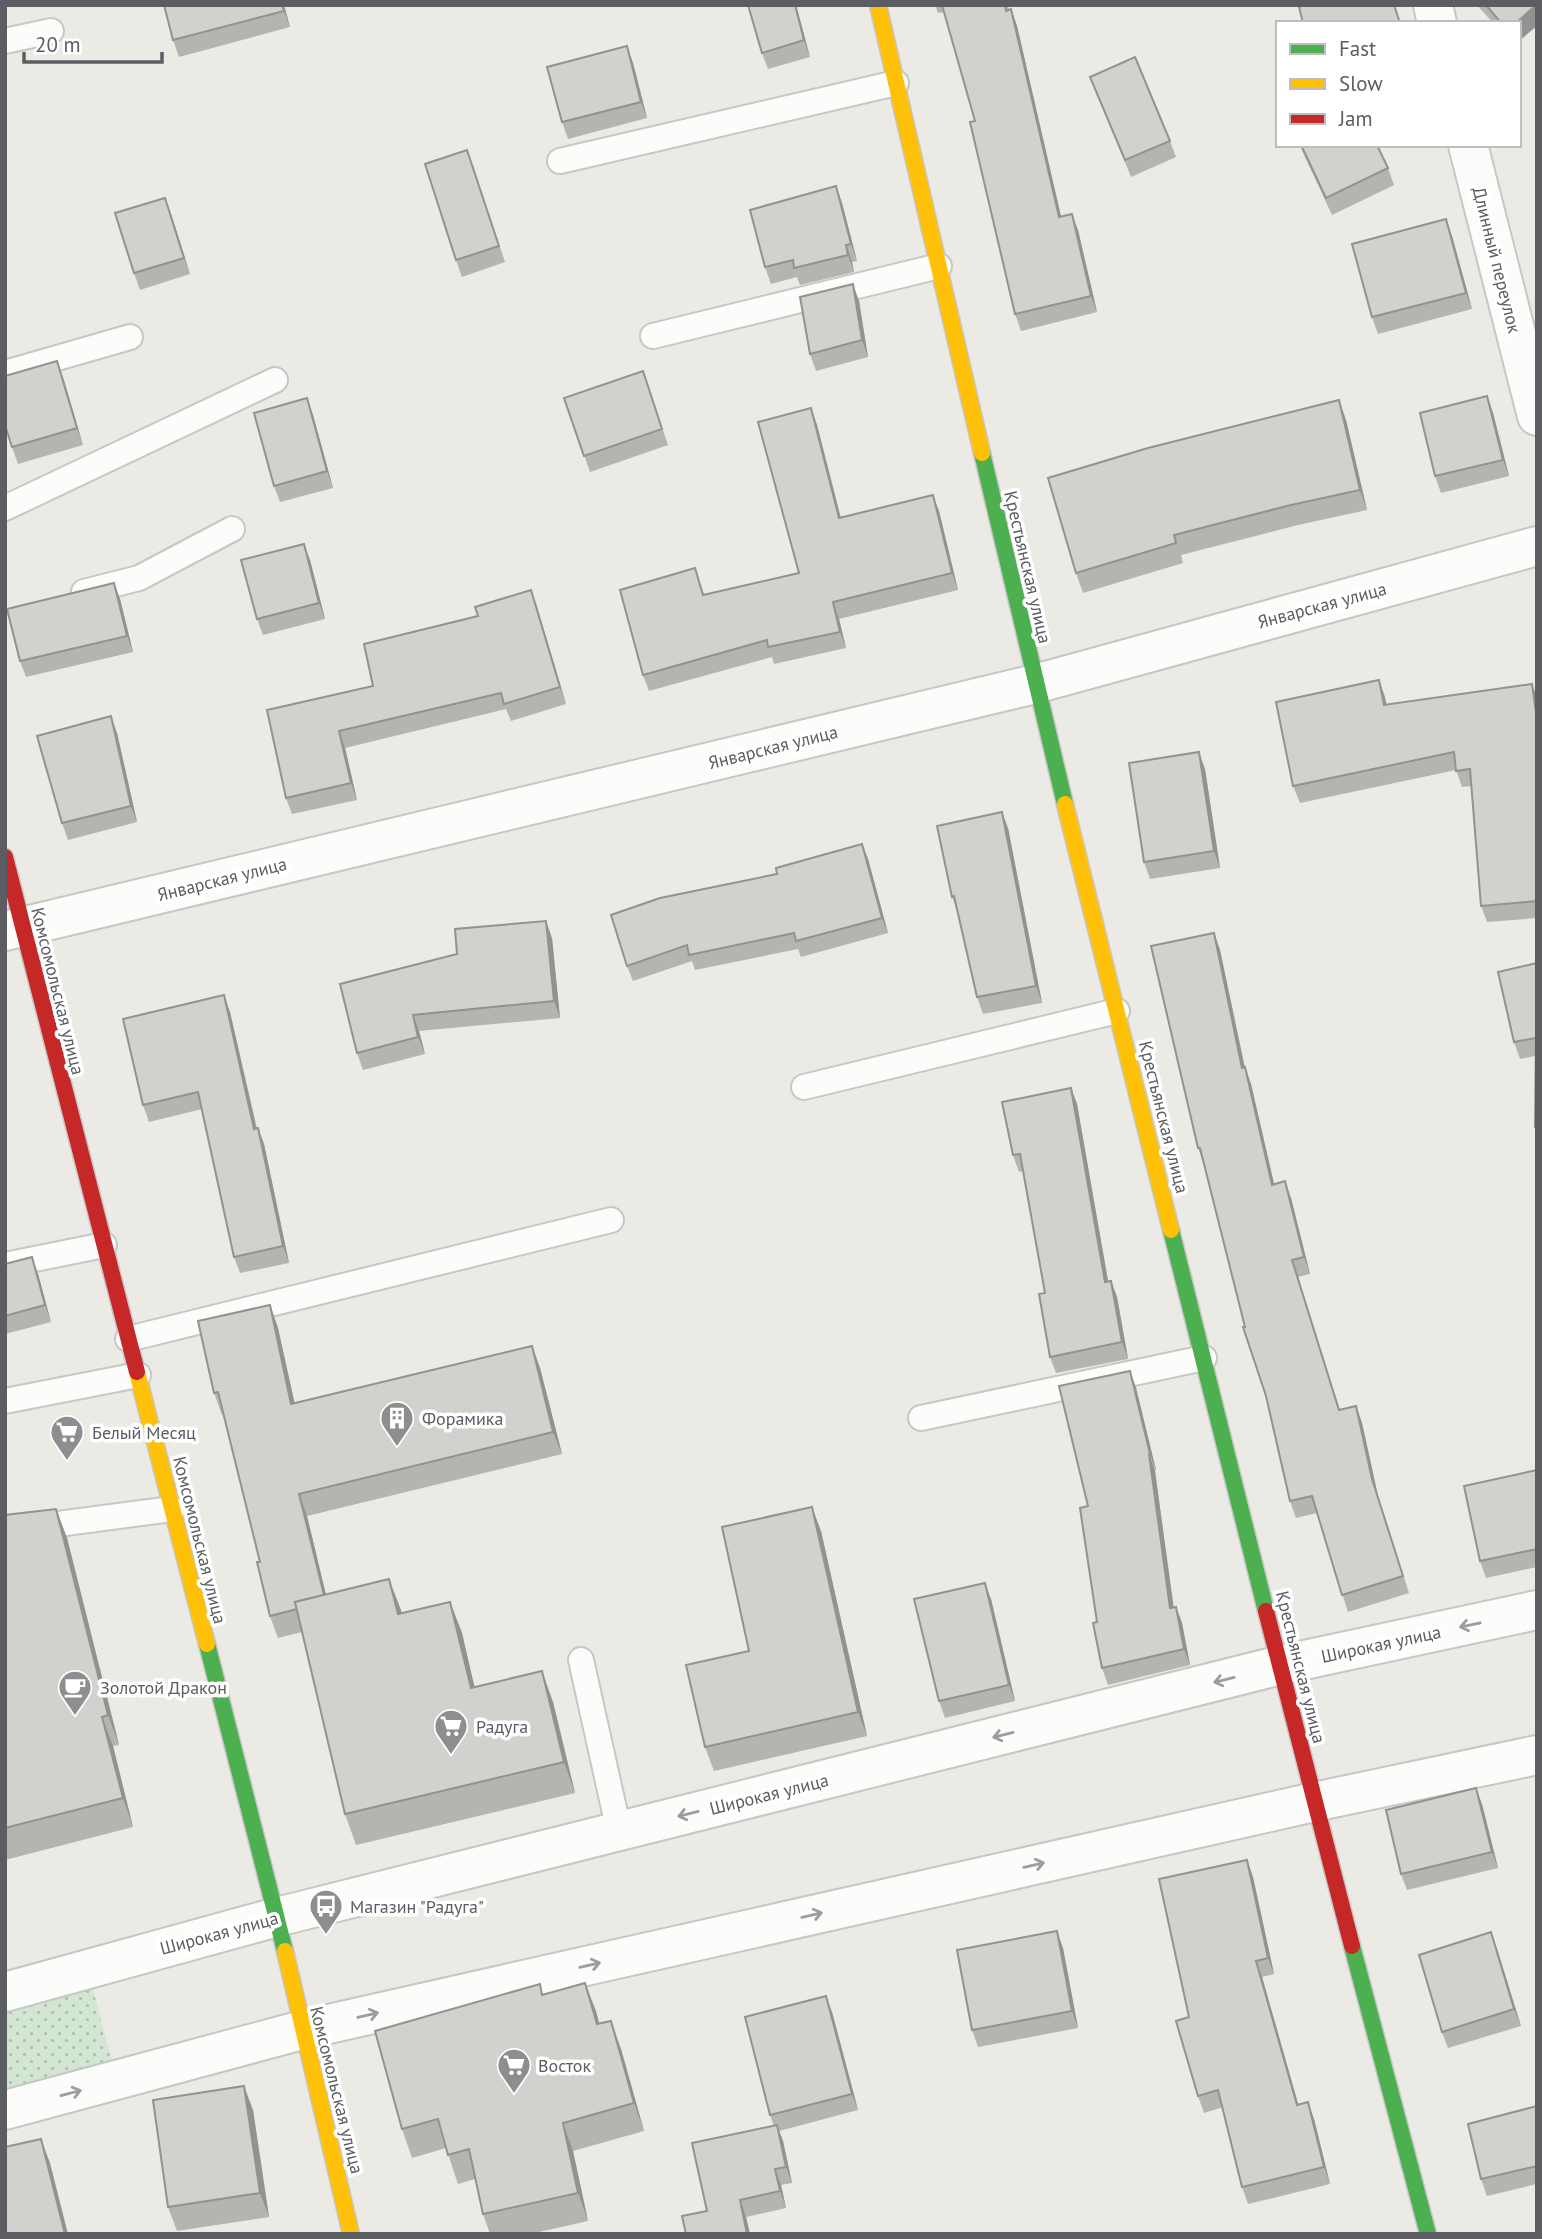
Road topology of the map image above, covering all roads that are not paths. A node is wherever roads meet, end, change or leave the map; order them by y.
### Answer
1 (878, 5) edge
2 (51, 31) dead end
3 (5, 41) edge
4 (896, 83) junction
5 (1469, 147) edge
6 (560, 161) dead end
7 (939, 266) junction
8 (130, 337) dead end
9 (653, 337) dead end
10 (5, 373) edge
11 (275, 380) dead end
12 (1537, 416) edge
13 (5, 508) edge
14 (232, 529) dead end
15 (1537, 546) edge
16 (59, 598) edge
17 (1035, 684) junction
18 (5, 857) edge
19 (14, 929) edge
20 (1117, 1011) junction
21 (804, 1087) dead end
22 (611, 1220) dead end
23 (104, 1245) junction
24 (5, 1265) edge
25 (128, 1339) junction
26 (1204, 1358) junction
27 (138, 1375) junction
28 (5, 1401) edge
29 (921, 1418) dead end
30 (172, 1509) junction
31 (5, 1531) edge
32 (1537, 1610) edge
33 (581, 1660) dead end
34 (1281, 1665) junction
35 (1537, 1755) edge
36 (1314, 1802) junction
37 (619, 1831) junction
38 (277, 1917) junction
39 (5, 1992) edge
40 (302, 2031) junction
41 (5, 2110) edge
42 (351, 2234) edge
43 (1428, 2234) edge

1 - 4 street, Крестьянская улица
2 - 3 lane
4 - 6 lane
4 - 7 street, Крестьянская улица
5 - 12 street, Длинный переулок
7 - 9 lane
7 - 17 street, Крестьянская улица
8 - 10 lane
11 - 13 lane
14 - 16 lane
15 - 17 street, Январская улица
17 - 19 street, Январская улица
17 - 20 street, Крестьянская улица
18 - 19 street, Комсомольская улица
19 - 23 street, Комсомольская улица
20 - 21 lane
20 - 26 street, Крестьянская улица
22 - 25 lane
23 - 24 lane
23 - 25 street, Комсомольская улица
25 - 27 street, Комсомольская улица
26 - 29 lane
26 - 34 street, Крестьянская улица
27 - 28 lane
27 - 30 street, Комсомольская улица
30 - 31 lane
30 - 38 street, Комсомольская улица
32 -> 34 street, Широкая улица
33 - 37 lane
34 - 36 street, Крестьянская улица
34 -> 37 street, Широкая улица
35 - 36 street
40 -> 36 street
36 - 43 street, Крестьянская улица
37 - 38 street, Широкая улица
38 - 39 street, Широкая улица
38 - 40 street, Комсомольская улица
41 -> 40 street
40 - 42 street, Комсомольская улица

